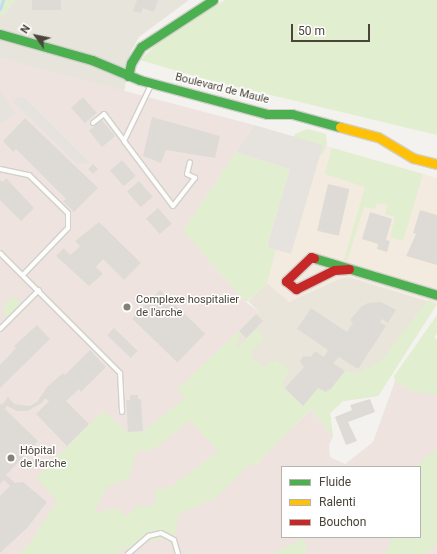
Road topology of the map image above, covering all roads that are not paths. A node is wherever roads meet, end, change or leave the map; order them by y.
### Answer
1 (213, 0) edge
2 (0, 34) edge
3 (128, 76) junction
4 (152, 83) junction
5 (93, 122) dead end
6 (124, 141) junction
7 (190, 162) dead end
8 (437, 164) edge
9 (0, 168) edge
10 (0, 253) edge
11 (349, 269) junction
12 (23, 275) junction
13 (39, 290) junction
14 (437, 295) edge
15 (0, 329) edge
16 (122, 412) dead end
17 (128, 554) edge
18 (178, 554) edge

1 - 3 main road
2 - 3 main road, Boulevard de Maule
3 - 4 main road, Boulevard de Maule
4 - 6 lane
4 - 8 main road, Boulevard de Maule
5 - 6 lane
6 - 7 lane
9 - 12 lane
10 - 12 lane
11 - 11 main road
11 - 14 main road
12 - 13 lane
13 - 15 lane
13 - 16 lane
17 - 18 lane

